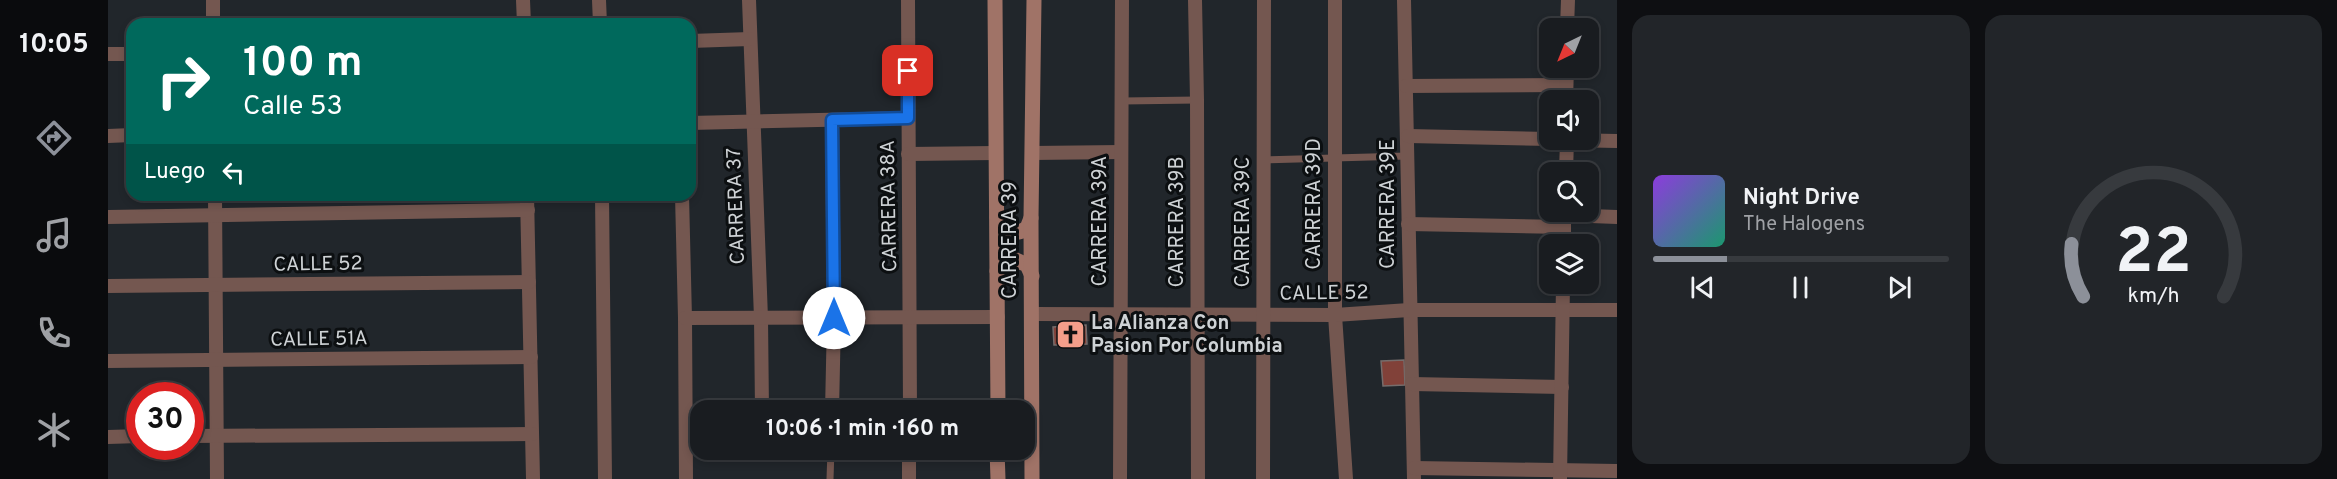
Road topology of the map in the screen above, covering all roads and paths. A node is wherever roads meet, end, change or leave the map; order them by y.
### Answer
1 (213, 0) edge
2 (523, 0) edge
3 (599, 0) edge
4 (749, 0) edge
5 (908, 0) edge
6 (1122, 0) edge
7 (1195, 0) edge
8 (1264, 0) edge
9 (1335, 0) edge
10 (1404, 0) edge
11 (1568, 0) edge
12 (994, 2) edge
13 (1035, 5) edge
14 (213, 18) edge
15 (524, 18) edge
16 (600, 18) edge
17 (1567, 18) edge
18 (750, 39) junction
19 (696, 41) edge
20 (108, 54) edge
21 (126, 54) edge
22 (1566, 78) edge
23 (1566, 85) junction
24 (1406, 86) junction
25 (1566, 90) edge
26 (1197, 100) junction
27 (1121, 101) junction
28 (908, 118) junction
29 (832, 120) junction
30 (753, 122) junction
31 (696, 123) edge
32 (126, 135) edge
33 (108, 136) edge
34 (1408, 136) junction
35 (1539, 139) edge
36 (1599, 141) edge
37 (1617, 141) edge
38 (1121, 152) junction
39 (995, 153) junction
40 (1032, 153) junction
41 (908, 154) junction
42 (1407, 156) junction
43 (1335, 159) junction
44 (1264, 160) junction
45 (215, 201) edge
46 (527, 201) edge
47 (602, 201) edge
48 (682, 201) edge
49 (528, 210) junction
50 (215, 216) junction
51 (108, 217) edge
52 (997, 217) junction
53 (1599, 217) edge
54 (1617, 217) edge
55 (1031, 218) junction
56 (1539, 219) edge
57 (1408, 224) junction
58 (997, 271) junction
59 (1032, 276) junction
60 (529, 282) junction
61 (215, 285) junction
62 (108, 286) edge
63 (1563, 294) edge
64 (1409, 310) junction
65 (1563, 310) junction
66 (1617, 310) edge
67 (1032, 314) junction
68 (1120, 314) junction
69 (1197, 314) junction
70 (1264, 314) junction
71 (1335, 315) junction
72 (998, 317) junction
73 (685, 318) junction
74 (761, 318) junction
75 (834, 318) junction
76 (911, 318) junction
77 (531, 357) junction
78 (216, 360) junction
79 (108, 361) edge
80 (1412, 384) junction
81 (1562, 387) junction
82 (762, 400) edge
83 (832, 400) edge
84 (910, 400) edge
85 (998, 400) edge
86 (532, 434) junction
87 (204, 435) edge
88 (215, 435) junction
89 (126, 436) edge
90 (108, 437) edge
91 (686, 450) junction
92 (690, 450) edge
93 (831, 460) edge
94 (909, 460) edge
95 (998, 460) edge
96 (1617, 471) edge
97 (1414, 473) edge
98 (1493, 474) edge
99 (1560, 474) edge
100 (217, 479) edge
101 (533, 479) edge
102 (605, 479) edge
103 (686, 479) edge
104 (830, 479) edge
105 (909, 479) edge
106 (998, 479) edge
107 (1032, 479) edge
108 (1120, 479) edge
109 (1198, 479) edge
110 (1263, 479) edge
111 (1346, 479) edge

1 - 14 street
2 - 15 street
3 - 16 street
4 - 18 street, CARRERA 37
5 - 28 street, CARRERA 38A
6 - 27 street, CARRERA 39A
7 - 26 street, CARRERA 39B
8 - 44 street, CARRERA 39C
9 - 43 street, CARRERA 39D
10 - 24 street, CARRERA 39E
11 - 17 street
12 - 39 main road, CARRERA 39
13 - 40 main road, CARRERA 39
18 - 19 street
18 - 30 street, CARRERA 37
20 - 21 street
22 - 23 street
23 - 24 street
23 - 25 street
24 - 34 street, CARRERA 39E
26 - 27 lane
26 - 69 street, CARRERA 39B
27 - 38 street, CARRERA 39A
28 - 29 street
28 - 41 street, CARRERA 38A
29 - 30 street
29 - 75 street
30 - 31 street
30 - 74 street, CARRERA 37
32 - 33 street
34 - 35 street
34 - 42 street, CARRERA 39E
36 - 37 street
38 - 40 street
38 - 68 street, CARRERA 39A
39 - 41 street
39 - 52 main road, CARRERA 39
40 - 55 main road, CARRERA 39
41 - 76 street, CARRERA 38A
42 - 43 lane
42 - 57 street, CARRERA 39E
43 - 44 lane
43 - 71 street, CARRERA 39D
44 - 70 street, CARRERA 39C
45 - 50 street
46 - 49 street
47 - 102 street
48 - 73 street
49 - 50 street
49 - 60 street
50 - 51 street
50 - 61 street
52 - 55 main road
52 - 58 main road, CARRERA 39
53 - 54 street
55 - 59 main road, CARRERA 39
56 - 57 street
57 - 64 street, CARRERA 39E
58 - 59 main road
58 - 72 main road, CARRERA 39
59 - 67 main road, CARRERA 39
60 - 61 street, CALLE 52
60 - 77 street
61 - 62 street, CALLE 52
61 - 78 street
63 - 65 street
64 - 65 street, CALLE 52
64 - 71 street, CALLE 52
64 - 80 street, CARRERA 39E
65 - 66 street, CALLE 52
65 - 81 street
67 - 68 street, CALLE 52
67 - 107 main road, CARRERA 39
68 - 69 street, CALLE 52
68 - 108 street, CARRERA 39A
69 - 70 street, CALLE 52
69 - 109 street, CARRERA 39B
70 - 71 street, CALLE 52
70 - 110 street, CARRERA 39C
71 - 111 street, CARRERA 39D
72 - 76 street
72 - 85 main road, CARRERA 39
73 - 74 street
73 - 91 street
74 - 75 street
74 - 82 street, CARRERA 37
75 - 76 street
75 - 83 street
76 - 84 street, CARRERA 38A
77 - 78 street, CALLE 51A
77 - 86 street
78 - 79 street, CALLE 51A
78 - 88 street
80 - 81 street
80 - 97 street, CARRERA 39E
81 - 99 street
86 - 88 street
86 - 101 street
87 - 88 street
88 - 100 street
89 - 90 street
91 - 92 street
91 - 103 street
93 - 104 lane
94 - 105 street
95 - 106 main road
96 - 99 street
97 - 98 street
98 - 99 street

